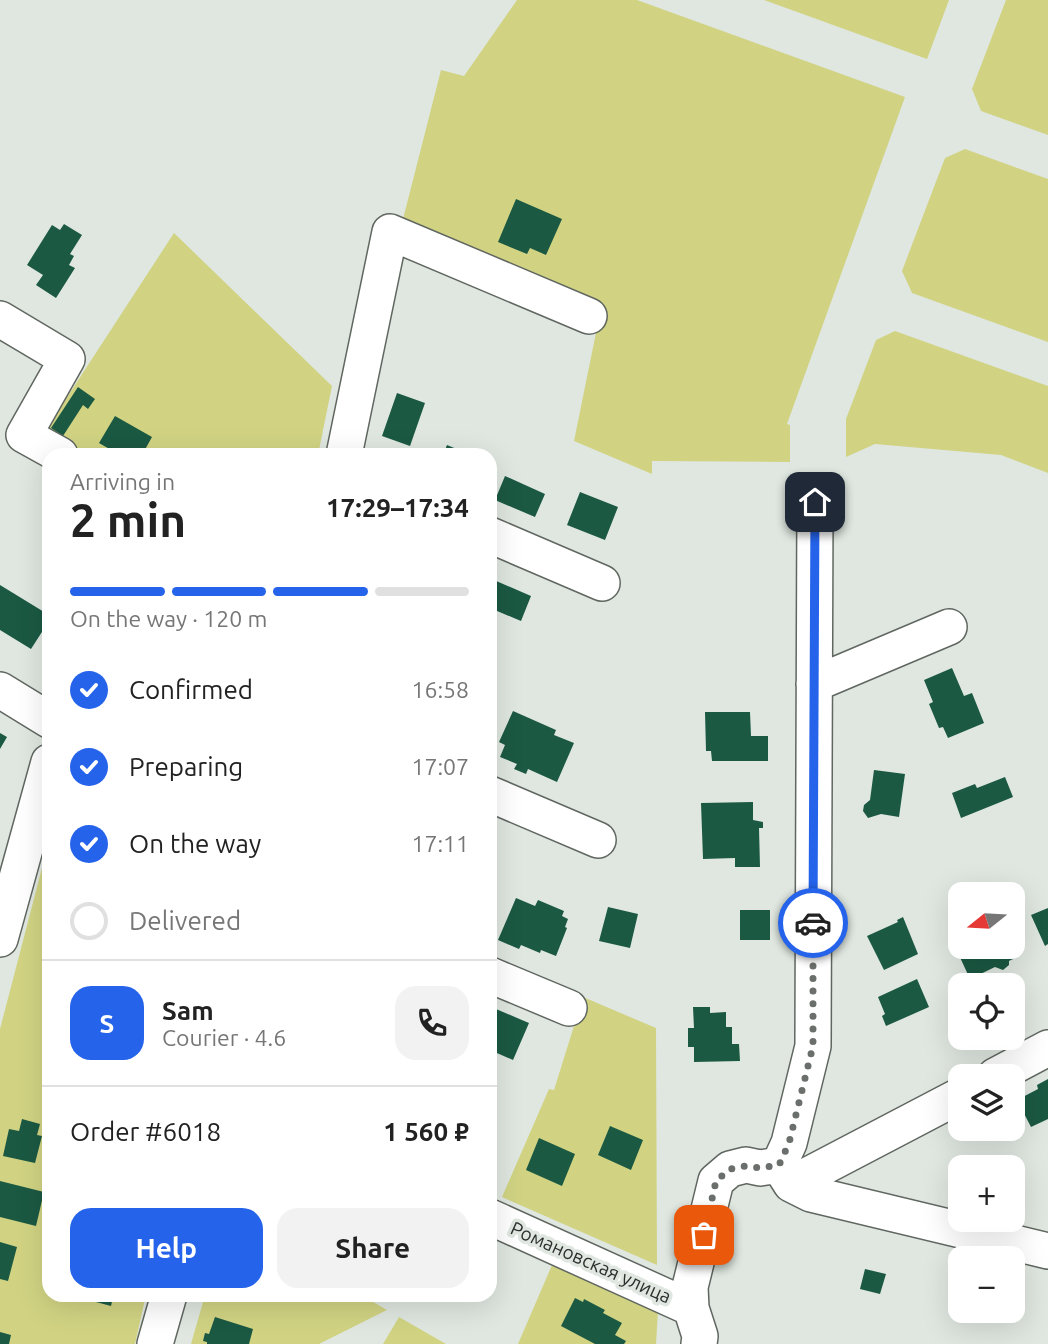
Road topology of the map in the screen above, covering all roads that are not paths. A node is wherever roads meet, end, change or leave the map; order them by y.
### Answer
1 (589, 316) dead end
2 (0, 319) edge
3 (47, 448) edge
4 (345, 448) edge
5 (815, 502) dead end
6 (497, 537) edge
7 (602, 583) dead end
8 (949, 627) dead end
9 (814, 684) junction
10 (0, 690) edge
11 (42, 716) edge
12 (42, 787) edge
13 (497, 797) edge
14 (598, 840) dead end
15 (0, 939) edge
16 (497, 978) edge
17 (569, 1008) dead end
18 (1048, 1048) edge
19 (1018, 1064) edge
20 (948, 1101) edge
21 (785, 1175) junction
22 (497, 1220) edge
23 (1048, 1251) edge
24 (167, 1302) edge
25 (691, 1307) junction
26 (155, 1344) edge
27 (699, 1344) edge

1 - 4 street
2 - 3 street
5 - 9 street
6 - 7 street
8 - 9 street
9 - 21 street
10 - 11 street
12 - 15 street
13 - 14 street
16 - 17 street
18 - 19 street
20 - 21 street
21 - 23 street
21 - 25 street
22 - 25 street, Романовская улица
24 - 26 street
25 - 27 street

